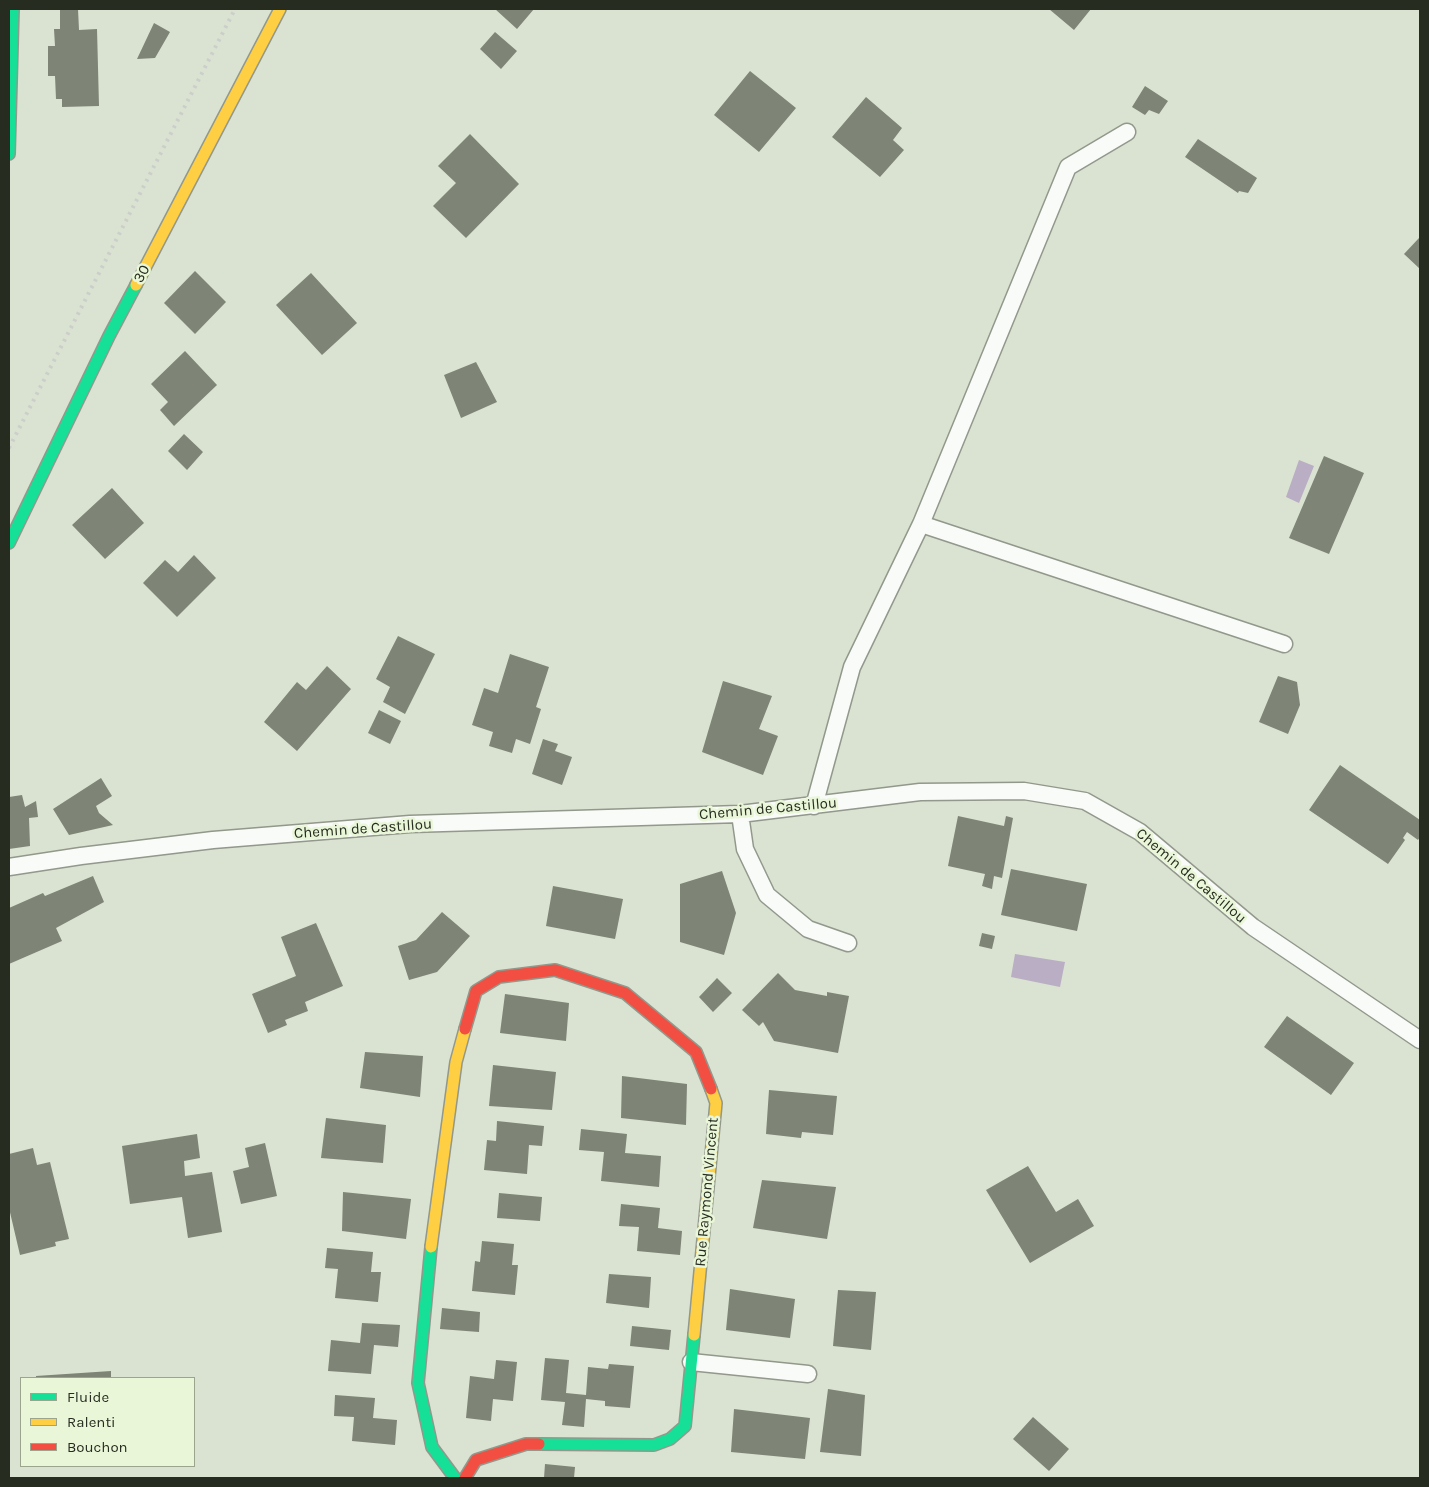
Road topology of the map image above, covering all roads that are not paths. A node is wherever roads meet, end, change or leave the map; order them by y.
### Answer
1 (13, 9) edge
2 (280, 9) edge
3 (1126, 132) dead end
4 (9, 154) edge
5 (921, 524) junction
6 (9, 543) edge
7 (1284, 644) dead end
8 (814, 806) junction
9 (740, 814) junction
10 (9, 867) edge
11 (848, 943) dead end
12 (1420, 1040) edge
13 (691, 1362) junction
14 (808, 1374) dead end
15 (455, 1478) edge
16 (465, 1478) edge

1 - 4 street
2 - 6 street, 30
3 - 5 lane
5 - 7 lane
5 - 8 lane
8 - 9 lane, Chemin de Castillou
8 - 12 lane, Chemin de Castillou
9 - 10 lane, Chemin de Castillou
9 - 11 lane
13 - 14 lane
13 - 15 street, Rue Raymond Vincent
13 - 16 street, Rue Raymond Vincent

